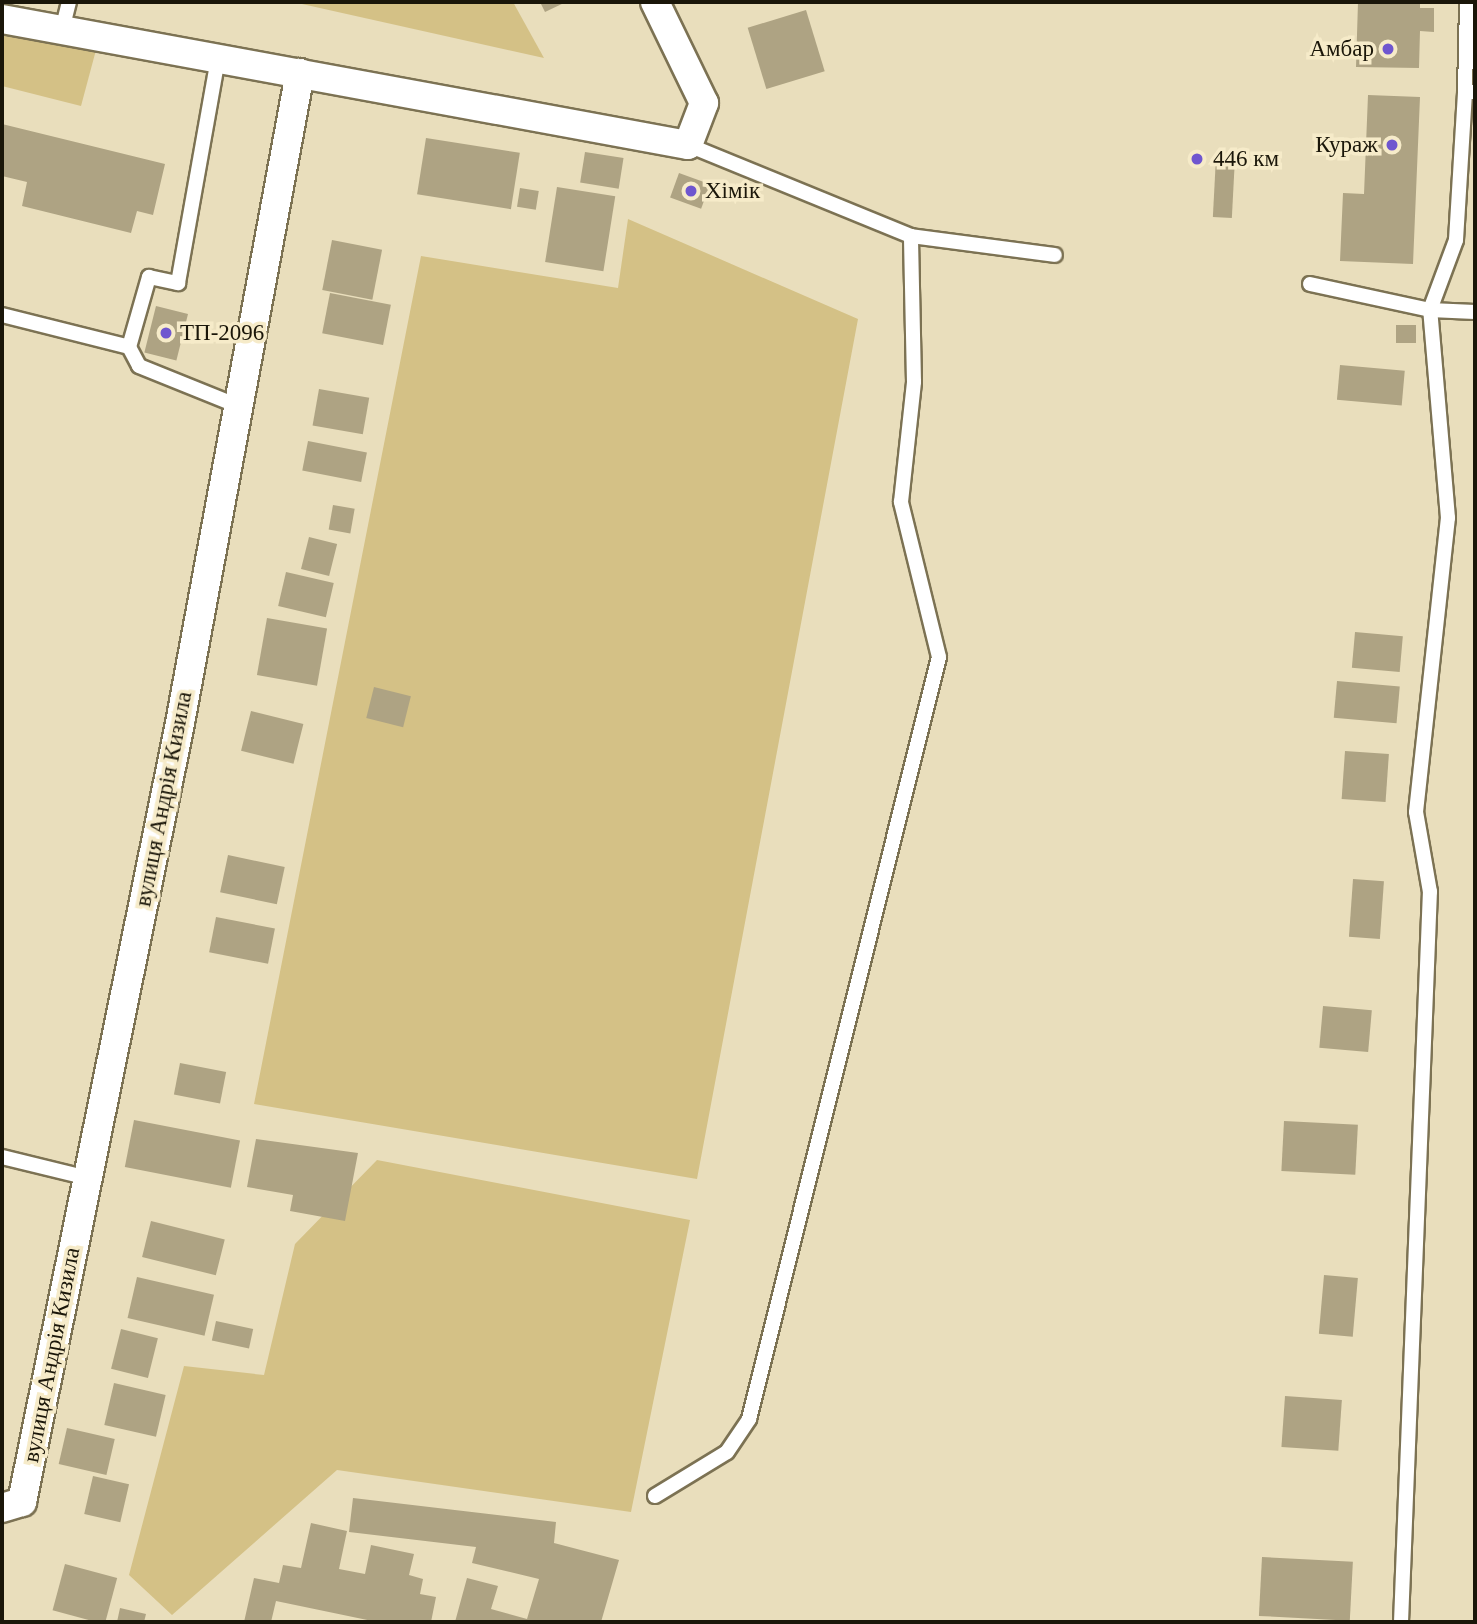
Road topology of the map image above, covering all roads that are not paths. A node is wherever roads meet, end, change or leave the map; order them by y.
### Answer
1 (69, 2) edge
2 (655, 2) edge
3 (1467, 2) edge
4 (2, 19) edge
5 (62, 30) junction
6 (218, 59) junction
7 (300, 73) junction
8 (1470, 92) edge
9 (688, 145) junction
10 (911, 236) junction
11 (1055, 256) dead end
12 (1310, 284) dead end
13 (1430, 310) junction
14 (1475, 312) edge
15 (2, 315) edge
16 (129, 347) junction
17 (239, 407) junction
18 (2, 1157) edge
19 (88, 1178) junction
20 (655, 1496) dead end
21 (2, 1508) edge
22 (1401, 1622) edge

1 - 5 lane
2 - 9 street
3 - 8 lane
4 - 5 street
5 - 6 street
6 - 7 street
6 - 16 lane
7 - 9 street
7 - 17 street, вулиця Андрія Кизила
8 - 13 lane
9 - 10 lane
10 - 11 lane
10 - 20 lane
12 - 13 lane
13 - 14 lane
13 - 22 lane
15 - 16 lane
16 - 17 lane
17 - 19 street, вулиця Андрія Кизила
18 - 19 lane
19 - 21 street, вулиця Андрія Кизила

